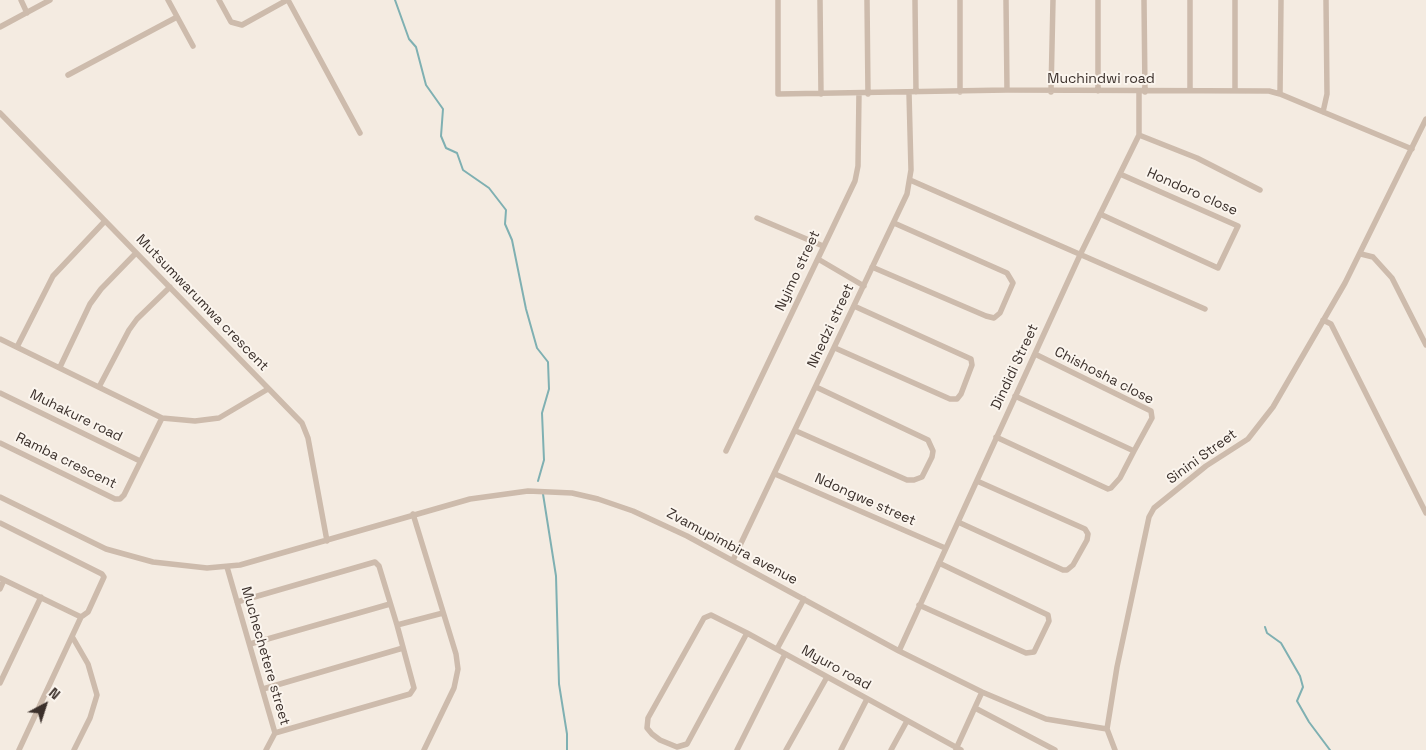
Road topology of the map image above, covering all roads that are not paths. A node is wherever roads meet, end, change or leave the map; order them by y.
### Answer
1 (21, 0) edge
2 (50, 0) edge
3 (168, 0) edge
4 (220, 0) edge
5 (287, 0) edge
6 (778, 0) edge
7 (820, 0) edge
8 (867, 0) edge
9 (915, 0) edge
10 (960, 0) edge
11 (1006, 0) edge
12 (1053, 0) edge
13 (1098, 0) edge
14 (1144, 0) edge
15 (1190, 0) edge
16 (1235, 0) edge
17 (1281, 0) edge
18 (1326, 0) edge
19 (28, 13) junction
20 (177, 17) junction
21 (0, 28) edge
22 (193, 46) dead end
23 (68, 75) dead end
24 (1190, 89) junction
25 (1007, 90) junction
26 (1098, 91) junction
27 (1142, 91) junction
28 (1235, 91) junction
29 (916, 92) junction
30 (960, 92) junction
31 (1051, 92) junction
32 (858, 93) junction
33 (909, 93) junction
34 (822, 94) junction
35 (868, 94) junction
36 (1280, 94) junction
37 (1323, 112) junction
38 (0, 113) edge
39 (1426, 119) edge
40 (360, 133) dead end
41 (1139, 135) junction
42 (1412, 148) junction
43 (1120, 174) junction
44 (910, 180) junction
45 (1260, 190) dead end
46 (1100, 214) junction
47 (757, 218) dead end
48 (105, 221) junction
49 (894, 223) junction
50 (823, 246) junction
51 (136, 253) junction
52 (1361, 254) junction
53 (1080, 255) junction
54 (818, 259) junction
55 (872, 267) junction
56 (864, 286) junction
57 (170, 287) junction
58 (854, 306) junction
59 (1205, 309) dead end
60 (1322, 320) junction
61 (0, 339) edge
62 (1426, 345) edge
63 (17, 347) junction
64 (835, 348) junction
65 (1034, 354) junction
66 (60, 368) junction
67 (100, 387) junction
68 (816, 387) junction
69 (268, 388) junction
70 (0, 393) edge
71 (1015, 396) junction
72 (162, 418) junction
73 (796, 431) junction
74 (996, 437) junction
75 (0, 443) edge
76 (726, 451) dead end
77 (1134, 451) junction
78 (140, 461) junction
79 (775, 474) junction
80 (977, 481) junction
81 (0, 497) edge
82 (1426, 513) edge
83 (413, 514) junction
84 (958, 522) junction
85 (0, 523) edge
86 (327, 541) junction
87 (945, 548) junction
88 (733, 560) junction
89 (939, 563) junction
90 (228, 567) junction
91 (2, 579) edge
92 (0, 589) edge
93 (41, 597) junction
94 (804, 599) junction
95 (237, 602) junction
96 (390, 604) junction
97 (919, 605) junction
98 (443, 613) junction
99 (82, 617) junction
100 (397, 625) junction
101 (747, 633) junction
102 (73, 638) junction
103 (250, 644) junction
104 (403, 648) junction
105 (777, 650) junction
106 (899, 650) junction
107 (785, 654) junction
108 (826, 677) junction
109 (0, 683) edge
110 (263, 689) junction
111 (982, 692) junction
112 (867, 699) junction
113 (975, 708) junction
114 (907, 721) junction
115 (1107, 729) junction
116 (275, 733) junction
117 (957, 749) edge
118 (19, 750) edge
119 (74, 750) edge
120 (266, 750) edge
121 (424, 750) edge
122 (737, 750) edge
123 (786, 750) edge
124 (841, 750) edge
125 (891, 750) edge
126 (1054, 750) edge
127 (1115, 750) edge

1 - 19 street
2 - 19 street
3 - 20 street
4 - 5 street
5 - 40 street
6 - 34 street, Muchindwi road
7 - 34 street
8 - 35 street
9 - 29 street
10 - 30 street
11 - 25 street
12 - 31 street
13 - 26 street
14 - 27 street, Dindidi Street
15 - 24 street
16 - 28 street
17 - 36 street
18 - 37 street
19 - 21 street
20 - 22 street
20 - 23 street
24 - 27 street, Muchindwi road
24 - 28 street, Muchindwi road
25 - 30 street, Muchindwi road
25 - 31 street, Muchindwi road
26 - 27 street, Muchindwi road
26 - 31 street, Muchindwi road
27 - 41 street, Dindidi Street
28 - 36 street, Muchindwi road
29 - 30 street, Muchindwi road
29 - 33 street, Muchindwi road
32 - 34 street, Muchindwi road
32 - 35 street, Muchindwi road
32 - 50 street, Nyimo street
33 - 35 street, Muchindwi road
33 - 44 street, Nhedzi street
36 - 37 street, Muchindwi road
37 - 42 street, Muchindwi road
38 - 48 street, Mutsumwarumwa crescent
39 - 42 street, Sinini Street
41 - 43 street, Dindidi Street
41 - 45 street
42 - 52 street, Sinini Street
43 - 46 street, Dindidi Street
43 - 46 street, Hondoro close
44 - 49 street, Nhedzi street
44 - 53 street
46 - 53 street, Dindidi Street
47 - 50 street
48 - 51 street, Mutsumwarumwa crescent
48 - 63 street
49 - 55 street, Nhedzi street
49 - 55 street
50 - 54 street, Nyimo street
51 - 57 street, Mutsumwarumwa crescent
51 - 66 street
52 - 60 street, Sinini Street
52 - 62 street
53 - 59 street
53 - 65 street, Dindidi Street
54 - 56 street
54 - 76 street, Nyimo street
55 - 56 street, Nhedzi street
56 - 58 street, Nhedzi street
57 - 67 street
57 - 69 street, Mutsumwarumwa crescent
58 - 64 street, Nhedzi street
58 - 64 street
60 - 82 street
60 - 115 street, Sinini Street
61 - 63 street
63 - 66 street
64 - 68 street, Nhedzi street
65 - 71 street, Dindidi Street
65 - 77 street, Chishosha close
66 - 67 street
67 - 72 street
68 - 73 street, Nhedzi street
68 - 73 street
69 - 72 street
69 - 86 street, Mutsumwarumwa crescent
70 - 78 street, Muhakure road
71 - 74 street, Dindidi Street
71 - 77 street
72 - 78 street, Ramba crescent
73 - 79 street, Nhedzi street
74 - 77 street
74 - 80 street, Dindidi Street
75 - 78 street, Ramba crescent
79 - 87 street, Ndongwe street
79 - 88 street, Nhedzi street
80 - 84 street, Dindidi Street
80 - 84 street
81 - 90 street, Zvamupimbira avenue
83 - 86 street, Zvamupimbira avenue
83 - 88 street, Zvamupimbira avenue
83 - 98 street
84 - 87 street, Dindidi Street
85 - 99 street
86 - 90 street, Zvamupimbira avenue
87 - 89 street, Dindidi Street
88 - 94 street, Zvamupimbira avenue
89 - 97 street, Dindidi Street
89 - 97 street
90 - 95 street, Muchechetere street
91 - 92 street
91 - 93 street
93 - 99 street
93 - 109 street
94 - 105 street
94 - 106 street, Zvamupimbira avenue
95 - 96 street
95 - 103 street, Muchechetere street
96 - 100 street
96 - 103 street
97 - 106 street, Dindidi Street
98 - 100 street
98 - 121 street
99 - 102 street
100 - 104 street
101 - 101 street, Myuro road
101 - 105 street, Myuro road
102 - 118 street
102 - 119 street
103 - 110 street, Muchechetere street
104 - 110 street
104 - 116 street
105 - 107 street, Myuro road
106 - 111 street, Zvamupimbira avenue
107 - 108 street, Myuro road
107 - 122 street
108 - 112 street, Myuro road
108 - 123 street
110 - 116 street, Muchechetere street
111 - 113 street
111 - 115 street, Zvamupimbira avenue
112 - 114 street, Myuro road
112 - 124 street
113 - 117 street
113 - 126 street
114 - 117 street, Myuro road
114 - 125 street
115 - 127 street
116 - 120 street, Muchechetere street

